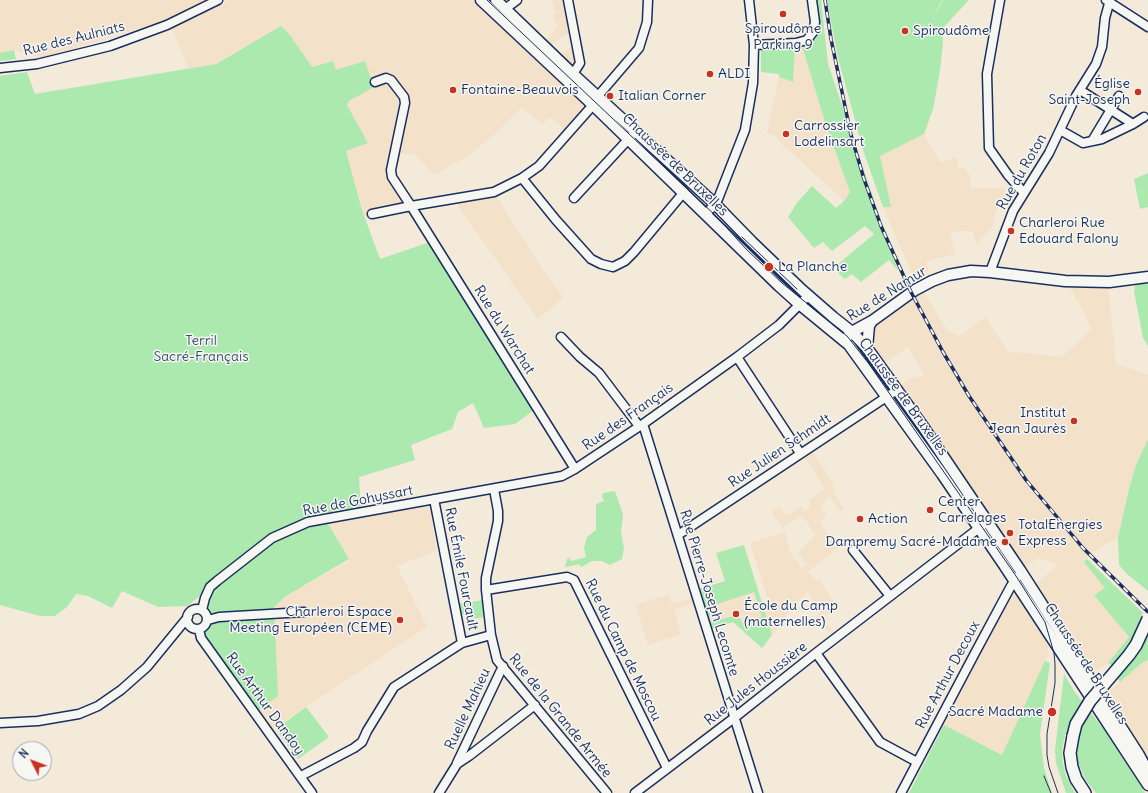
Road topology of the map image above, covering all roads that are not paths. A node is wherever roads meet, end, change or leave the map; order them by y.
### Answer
1 (218, 0) edge
2 (481, 0) edge
3 (496, 0) edge
4 (517, 0) edge
5 (568, 0) edge
6 (648, 0) edge
7 (749, 0) edge
8 (812, 0) edge
9 (1000, 0) edge
10 (1108, 1) edge
11 (505, 9) junction
12 (1148, 27) edge
13 (754, 45) junction
14 (0, 68) edge
15 (571, 78) junction
16 (375, 82) dead end
17 (1080, 90) junction
18 (1119, 96) dead end
19 (595, 101) junction
20 (1111, 110) junction
21 (1144, 117) dead end
22 (1133, 124) junction
23 (1060, 130) junction
24 (636, 131) junction
25 (628, 139) junction
26 (1092, 141) junction
27 (522, 178) junction
28 (684, 192) junction
29 (1024, 194) junction
30 (574, 198) dead end
31 (715, 204) junction
32 (410, 206) junction
33 (372, 214) dead end
34 (706, 214) junction
35 (990, 272) junction
36 (1148, 277) edge
37 (809, 295) junction
38 (799, 304) junction
39 (872, 321) junction
40 (852, 332) junction
41 (561, 337) dead end
42 (844, 340) junction
43 (867, 348) junction
44 (737, 357) junction
45 (896, 390) junction
46 (887, 396) junction
47 (641, 425) junction
48 (800, 453) junction
49 (575, 469) junction
50 (494, 489) junction
51 (434, 499) junction
52 (984, 526) junction
53 (678, 536) junction
54 (853, 550) dead end
55 (1020, 570) junction
56 (1014, 580) junction
57 (486, 590) junction
58 (890, 596) junction
59 (202, 610) junction
60 (304, 612) dead end
61 (188, 617) junction
62 (1148, 618) edge
63 (208, 620) junction
64 (199, 629) junction
65 (491, 635) junction
66 (462, 643) junction
67 (816, 653) junction
68 (503, 666) junction
69 (535, 705) junction
70 (734, 718) junction
71 (0, 723) edge
72 (917, 762) junction
73 (457, 764) junction
74 (667, 768) junction
75 (1148, 772) edge
76 (301, 776) junction
77 (1148, 784) edge
78 (312, 793) edge
79 (438, 793) edge
80 (607, 793) edge
81 (635, 793) edge
82 (758, 793) edge
83 (901, 793) edge
84 (1085, 793) edge

1 - 14 street, Rue des Aulniats
2 - 15 main road, Chaussée de Bruxelles
3 - 11 main road, Chaussée de Bruxelles
4 - 11 street
5 - 15 street
6 - 19 street
7 - 13 street
8 - 13 street
9 - 29 street
10 - 12 street
10 - 17 street, Rue du Roton
11 - 15 main road, Chaussée de Bruxelles
13 - 31 street
15 - 19 main road, Chaussée de Bruxelles
16 - 32 street, Rue du Warchat
17 - 20 street
17 - 23 street, Rue du Roton
18 - 20 street
19 - 24 main road, Chaussée de Bruxelles
19 - 25 main road, Chaussée de Bruxelles
19 - 27 street
20 - 22 street
20 - 26 street
21 - 22 street, Rue du Roton
22 - 26 street, Rue du Roton
23 - 26 street, Rue du Roton
23 - 29 street, Rue du Roton
24 - 25 street
24 - 31 main road, Chaussée de Bruxelles
25 - 28 main road, Chaussée de Bruxelles
25 - 30 street
27 - 28 street
27 - 32 street
28 - 34 main road, Chaussée de Bruxelles
29 - 35 street, Rue du Roton
31 - 34 street
31 - 37 main road, Chaussée de Bruxelles
32 - 33 street
32 - 49 street, Rue du Warchat
34 - 38 main road, Chaussée de Bruxelles
35 - 36 main road, Rue de Namur
35 - 39 main road, Rue de Namur
37 - 38 street, Rue des Français
37 - 40 main road, Chaussée de Bruxelles
38 - 42 main road, Chaussée de Bruxelles
38 - 44 street, Rue des Français
39 - 40 main road, Rue de Namur
39 - 43 main road, Chaussée de Bruxelles
40 - 42 main road, Rue de Namur
40 - 43 main road, Chaussée de Bruxelles
41 - 47 street, Rue Pierre-Joseph Lecomte
42 - 46 main road, Chaussée de Bruxelles
43 - 45 main road, Chaussée de Bruxelles
44 - 47 street, Rue des Français
44 - 48 street
45 - 46 street, Rue Julien Schmidt
45 - 52 main road, Chaussée de Bruxelles
46 - 48 street, Rue Julien Schmidt
46 - 52 main road, Chaussée de Bruxelles
47 - 49 street, Rue des Français
47 - 53 street, Rue Pierre-Joseph Lecomte
48 - 53 street, Rue Julien Schmidt
49 - 50 street, Rue des Français
50 - 51 street, Rue des Français
50 - 57 street, Rue de la Grande Armée
51 - 59 street, Rue de Gohyssart
51 - 66 street, Rue Émile Fourcault
52 - 55 main road, Chaussée de Bruxelles
52 - 56 main road, Chaussée de Bruxelles
52 - 58 street, Rue Jules Houssière
53 - 70 street, Rue Pierre-Joseph Lecomte
54 - 58 street
55 - 56 street, Rue Arthur Decoux
55 - 75 main road, Chaussée de Bruxelles
56 - 72 street, Rue Arthur Decoux
56 - 77 main road, Chaussée de Bruxelles
57 - 65 street, Rue de la Grande Armée
57 - 74 street, Rue du Camp de Moscou
58 - 67 street, Rue Jules Houssière
59 - 61 street
59 - 63 street
60 - 63 street
61 - 64 street
61 - 71 street
62 - 84 highway, bridge
63 - 64 street
64 - 76 street, Rue Arthur Dandoy
65 - 66 street, Rue Émile Fourcault
65 - 68 street, Rue de la Grande Armée
66 - 76 street, Rue Émile Fourcault
67 - 70 street, Rue Jules Houssière
67 - 72 street
68 - 69 street, Rue de la Grande Armée
68 - 73 street, Ruelle Mahieu
69 - 73 street
69 - 80 street, Rue de la Grande Armée
70 - 74 street, Rue Jules Houssière
70 - 82 street, Rue Pierre-Joseph Lecomte
72 - 83 street, Rue Arthur Decoux
73 - 79 street
74 - 81 street, Rue Jules Houssière
76 - 78 street, Rue Arthur Dandoy

